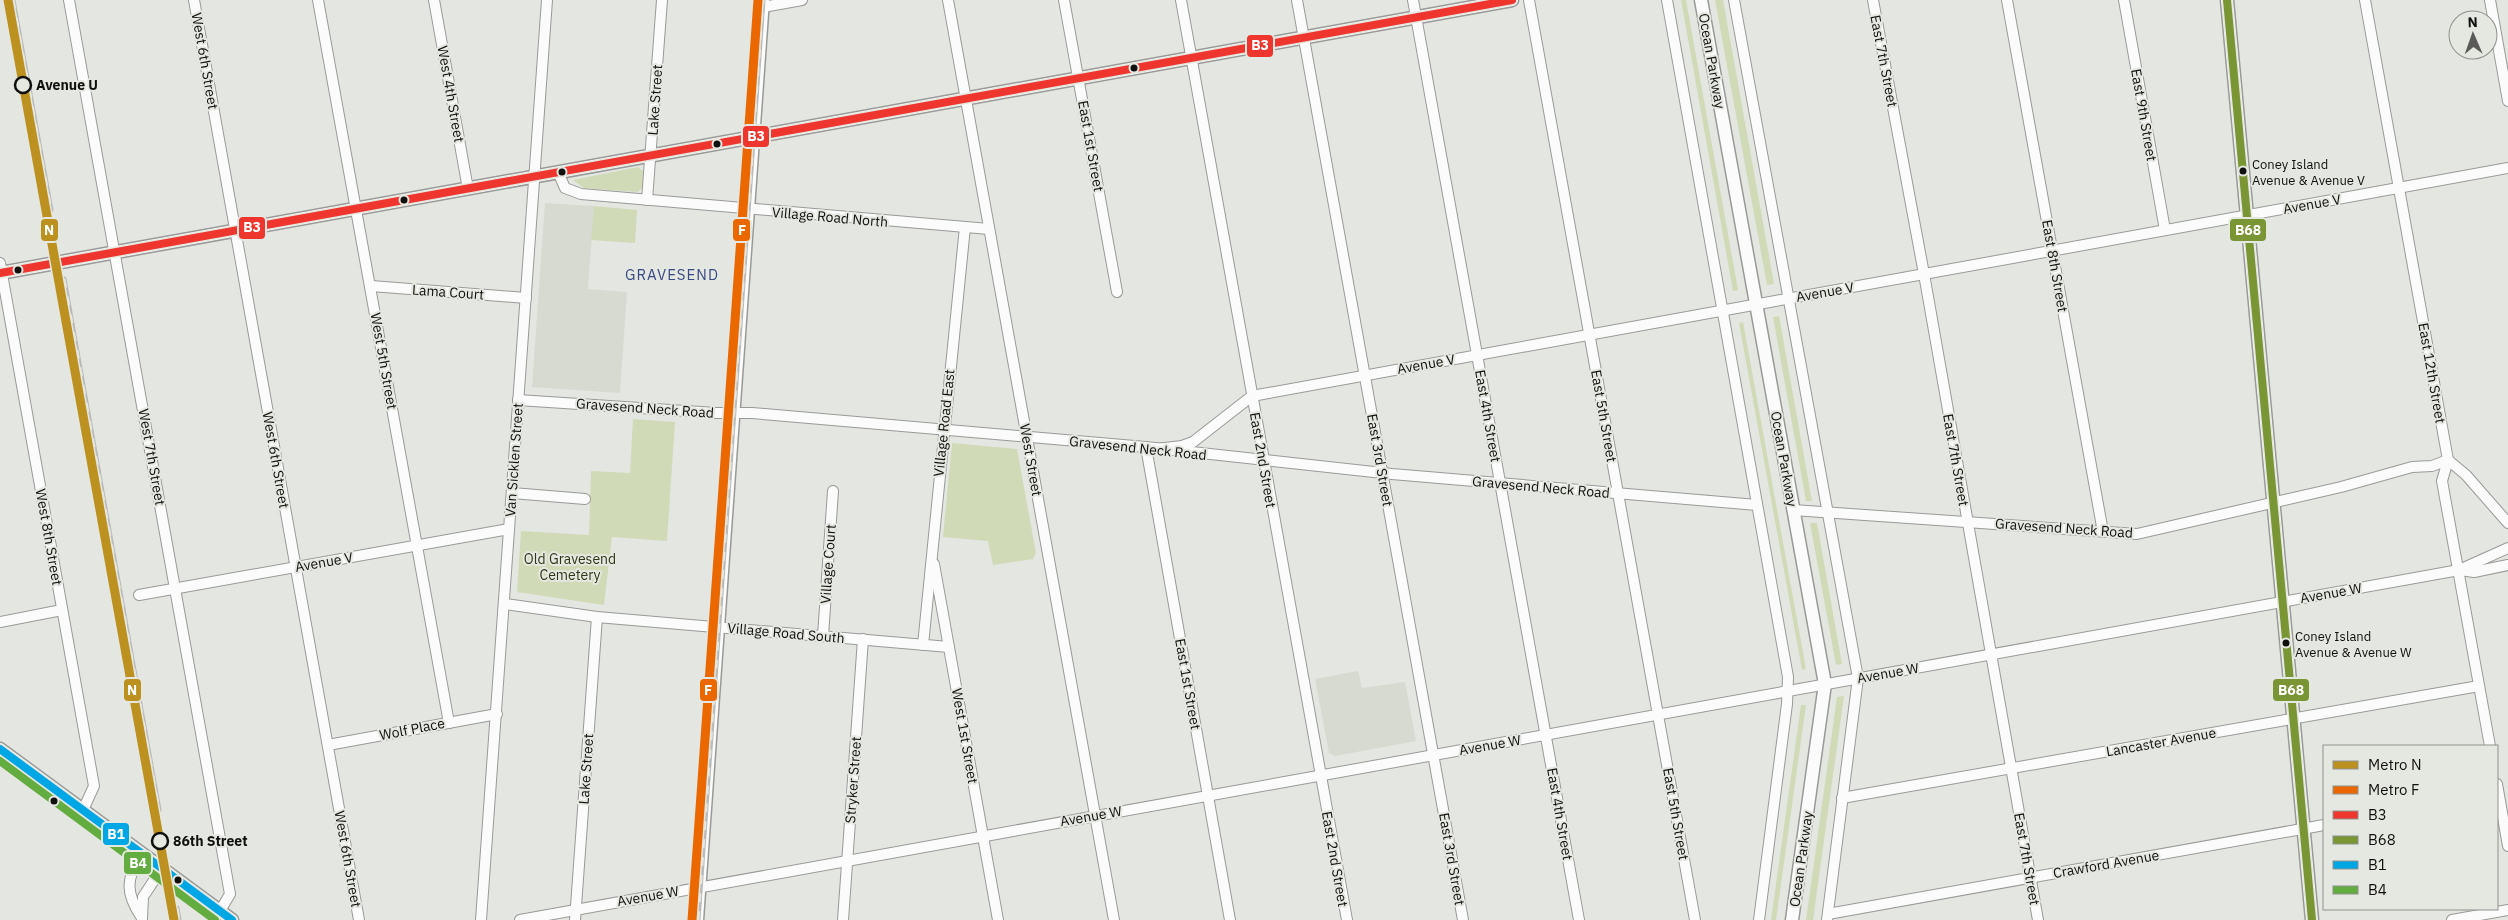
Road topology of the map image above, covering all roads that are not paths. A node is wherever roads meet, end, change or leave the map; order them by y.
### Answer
1 (69, 0) edge
2 (194, 0) edge
3 (318, 0) edge
4 (434, 0) edge
5 (547, 0) edge
6 (662, 0) edge
7 (802, 0) edge
8 (948, 0) edge
9 (1064, 0) edge
10 (1181, 0) edge
11 (1297, 0) edge
12 (1413, 0) edge
13 (1512, 0) edge
14 (1529, 0) edge
15 (1666, 0) edge
16 (1701, 0) edge
17 (1734, 0) edge
18 (1873, 0) edge
19 (2007, 0) edge
20 (2124, 0) edge
21 (2228, 0) edge
22 (2365, 0) edge
23 (2490, 0) edge
24 (763, 3) edge
25 (1416, 17) junction
26 (1304, 38) junction
27 (1191, 58) junction
28 (1079, 78) junction
29 (966, 99) junction
30 (2508, 101) edge
31 (753, 137) junction
32 (651, 156) junction
33 (2508, 168) edge
34 (558, 172) junction
35 (534, 176) junction
36 (2399, 188) junction
37 (468, 189) junction
38 (647, 200) junction
39 (356, 209) junction
40 (747, 210) junction
41 (2247, 216) junction
42 (964, 228) junction
43 (990, 229) junction
44 (2165, 230) junction
45 (235, 231) junction
46 (2052, 251) junction
47 (115, 252) junction
48 (1, 270) edge
49 (1924, 274) junction
50 (371, 286) junction
51 (1117, 292) dead end
52 (526, 298) junction
53 (1790, 298) junction
54 (1756, 304) junction
55 (1722, 311) junction
56 (1589, 334) junction
57 (1476, 354) junction
58 (1365, 375) junction
59 (1252, 396) junction
60 (518, 400) junction
61 (735, 413) junction
62 (943, 430) junction
63 (1027, 437) junction
64 (1151, 448) junction
65 (1263, 460) junction
66 (2448, 460) junction
67 (1383, 473) junction
68 (1500, 483) junction
69 (833, 491) dead end
70 (512, 493) junction
71 (1618, 494) junction
72 (586, 499) dead end
73 (2274, 502) junction
74 (1757, 505) junction
75 (1793, 510) junction
76 (1828, 512) junction
77 (1967, 521) junction
78 (2508, 523) edge
79 (509, 529) junction
80 (2103, 532) junction
81 (417, 545) junction
82 (2508, 548) edge
83 (931, 552) junction
84 (2508, 565) edge
85 (296, 567) junction
86 (2459, 570) junction
87 (175, 589) junction
88 (139, 595) dead end
89 (2283, 602) junction
90 (504, 604) junction
91 (62, 610) junction
92 (597, 617) junction
93 (0, 622) edge
94 (718, 628) junction
95 (823, 636) junction
96 (864, 639) junction
97 (923, 644) junction
98 (949, 647) junction
99 (1990, 654) junction
100 (1858, 678) junction
101 (1825, 684) junction
102 (2479, 686) junction
103 (1789, 691) junction
104 (497, 714) junction
105 (1657, 714) junction
106 (2293, 718) junction
107 (449, 723) junction
108 (1545, 734) junction
109 (328, 745) junction
110 (2490, 745) edge
111 (0, 749) edge
112 (1433, 755) junction
113 (2010, 768) junction
114 (1320, 775) junction
115 (1208, 795) junction
116 (2498, 795) edge
117 (1842, 798) junction
118 (83, 810) junction
119 (1095, 816) junction
120 (2323, 825) edge
121 (2303, 828) junction
122 (982, 836) junction
123 (2508, 846) edge
124 (141, 853) junction
125 (847, 860) junction
126 (162, 868) junction
127 (2030, 878) junction
128 (700, 887) junction
129 (2508, 910) edge
130 (220, 912) junction
131 (575, 915) edge
132 (1828, 917) edge
133 (142, 919) edge
134 (232, 920) edge
135 (359, 920) edge
136 (481, 920) edge
137 (520, 920) edge
138 (697, 920) edge
139 (843, 920) edge
140 (998, 920) edge
141 (1114, 920) edge
142 (1230, 920) edge
143 (1346, 920) edge
144 (1463, 920) edge
145 (1579, 920) edge
146 (1695, 920) edge
147 (1759, 920) edge
148 (1792, 920) edge
149 (2038, 920) edge
150 (2312, 920) edge
151 (2452, 920) edge

1 - 47 street, West 7th Street
2 - 45 street, West 6th Street
3 - 39 street, West 5th Street
4 - 37 street, West 4th Street
5 - 35 street, Van Sicklen Street
6 - 32 street, Lake Street
7 - 24 street
8 - 29 street, West Street
9 - 28 street, East 1st Street
10 - 27 street, East 2nd Street
11 - 26 street, East 3rd Street
12 - 25 street, East 4th Street
13 - 25 main road
14 - 56 street, East 5th Street
15 - 55 street
16 - 54 main road, Ocean Parkway
17 - 53 street
18 - 49 street, East 7th Street
19 - 46 street, East 8th Street
20 - 44 street, East 9th Street
21 - 41 main road
22 - 36 street, East 12th Street
23 - 30 street
24 - 31 main road
25 - 26 main road
25 - 57 street, East 4th Street
26 - 27 main road
26 - 58 street, East 3rd Street
27 - 28 main road
27 - 59 street, East 2nd Street
28 - 29 main road
28 - 51 street, East 1st Street
29 - 31 main road
29 - 43 street, West Street
31 - 32 main road
31 - 40 main road
32 - 34 main road
32 - 38 street, Lake Street
33 - 36 street, Avenue V
34 - 35 main road
34 - 38 street, Village Road North
35 - 37 main road
35 - 52 street, Van Sicklen Street
36 - 41 street, Avenue V
36 - 66 street, East 12th Street
37 - 39 main road
38 - 40 street, Village Road North
39 - 45 main road
39 - 50 street, West 5th Street
40 - 42 street, Village Road North
40 - 61 main road
41 - 44 street, Avenue V
41 - 73 main road
42 - 43 street
42 - 62 street, Village Road East
43 - 63 street, West Street
44 - 46 street, Avenue V
45 - 47 main road
45 - 85 street, West 6th Street
46 - 49 street, Avenue V
46 - 80 street, East 8th Street
47 - 48 main road
47 - 87 street, West 7th Street
48 - 91 street, West 8th Street
49 - 53 street, Avenue V
49 - 77 street, East 7th Street
50 - 52 street, Lama Court
50 - 81 street, West 5th Street
52 - 60 street, Van Sicklen Street
53 - 54 street, Avenue V
53 - 76 street
54 - 55 street, Avenue V
54 - 75 main road, Ocean Parkway
55 - 56 street, Avenue V
55 - 74 street
56 - 57 street, Avenue V
56 - 71 street, East 5th Street
57 - 58 street, Avenue V
57 - 68 street, East 4th Street
58 - 59 street, Avenue V
58 - 67 street, East 3rd Street
59 - 64 street, Avenue V
59 - 65 street, East 2nd Street
60 - 61 street, Gravesend Neck Road
60 - 70 street, Van Sicklen Street
61 - 62 street, Gravesend Neck Road
61 - 94 main road
62 - 63 street, Gravesend Neck Road
62 - 83 street, Village Road East
63 - 64 street, Gravesend Neck Road
63 - 119 street, West Street
64 - 65 street, Gravesend Neck Road
64 - 115 street, East 1st Street
65 - 67 street, Gravesend Neck Road
65 - 114 street, East 2nd Street
66 - 73 street, Gravesend Neck Road
66 - 78 street
66 - 86 street, East 12th Street
67 - 68 street, Gravesend Neck Road
67 - 112 street, East 3rd Street
68 - 71 street, Gravesend Neck Road
68 - 108 street, East 4th Street
69 - 95 street, Village Court
70 - 72 street
70 - 79 street, Van Sicklen Street
71 - 74 street, Gravesend Neck Road
71 - 105 street, East 5th Street
73 - 80 street, Gravesend Neck Road
73 - 89 main road
74 - 103 street
75 - 76 street, Gravesend Neck Road
75 - 101 main road, Ocean Parkway
76 - 77 street, Gravesend Neck Road
76 - 100 street
77 - 80 street, Gravesend Neck Road
77 - 99 street, East 7th Street
79 - 81 street, Avenue V
79 - 90 street, Van Sicklen Street
81 - 85 street, Avenue V
81 - 107 street, West 5th Street
82 - 86 street, Avenue W
83 - 97 street, Village Road East
83 - 98 street, West 1st Street
84 - 86 street, Avenue W
85 - 87 street, Avenue V
85 - 109 street, West 6th Street
86 - 89 street, Avenue W
86 - 102 street, East 12th Street
87 - 88 street, Avenue V
87 - 130 street, West 7th Street
89 - 99 street, Avenue W
89 - 106 main road
90 - 92 street, Village Road South
90 - 104 street, Van Sicklen Street
91 - 93 street
91 - 118 street, West 8th Street
92 - 94 street, Village Road South
92 - 131 street, Lake Street
94 - 95 street, Village Road South
94 - 128 main road
95 - 96 street, Village Road South
96 - 97 street, Village Road South
96 - 125 street, Stryker Street
97 - 98 street, Village Road South
98 - 122 street, West 1st Street
99 - 100 street, Avenue W
99 - 113 street, East 7th Street
100 - 101 street, Avenue W
100 - 117 street
101 - 103 street, Avenue W
101 - 148 main road, Ocean Parkway
102 - 106 street, Lancaster Avenue
102 - 110 street, East 12th Street
103 - 105 street, Avenue W
103 - 147 street
104 - 107 street, Wolf Place
104 - 136 street, Van Sicklen Street
105 - 108 street, Avenue W
105 - 146 street, East 5th Street
106 - 113 street, Lancaster Avenue
106 - 121 main road
107 - 109 street, Wolf Place
108 - 112 street, Avenue W
108 - 145 street, East 4th Street
109 - 135 street, West 6th Street
111 - 118 main road
112 - 114 street, Avenue W
112 - 144 street, East 3rd Street
113 - 117 street, Lancaster Avenue
113 - 127 street, East 7th Street
114 - 115 street, Avenue W
114 - 143 street, East 2nd Street
115 - 119 street, Avenue W
115 - 142 street, East 1st Street
116 - 123 street
117 - 132 street
118 - 124 main road
119 - 122 street, Avenue W
119 - 141 street, West Street
120 - 121 street, Crawford Avenue
121 - 127 street, Crawford Avenue
121 - 150 main road
122 - 125 street, Avenue W
122 - 140 street, West 1st Street
124 - 126 main road
124 - 133 street
125 - 128 street, Avenue W
125 - 139 street, Stryker Street
126 - 130 main road
126 - 133 street
127 - 132 street, Crawford Avenue
127 - 149 street, East 7th Street
128 - 131 street, Avenue W
128 - 138 main road
129 - 151 street
130 - 134 main road
131 - 137 street, Avenue W

